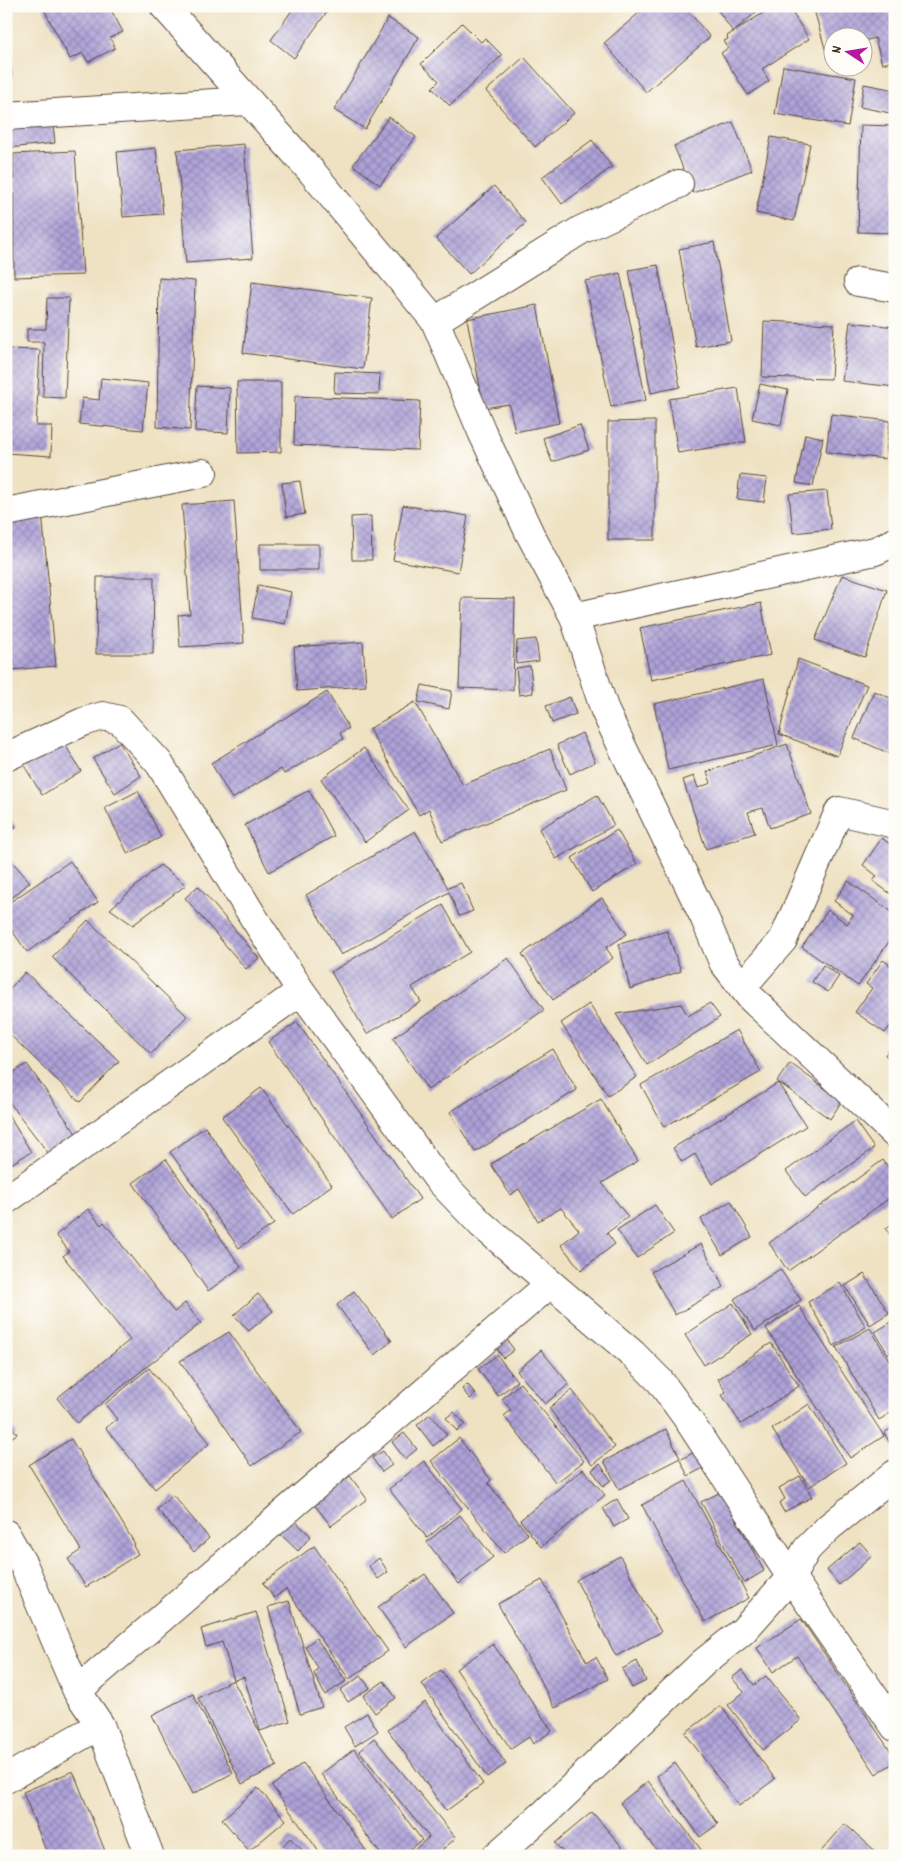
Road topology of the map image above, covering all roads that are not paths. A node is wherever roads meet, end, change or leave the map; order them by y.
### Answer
1 (164, 6) edge
2 (247, 101) junction
3 (6, 116) edge
4 (679, 184) dead end
5 (858, 282) dead end
6 (895, 288) edge
7 (435, 320) junction
8 (203, 473) dead end
9 (6, 512) edge
10 (895, 542) edge
11 (574, 617) junction
12 (6, 758) edge
13 (895, 824) edge
14 (742, 987) junction
15 (301, 991) junction
16 (895, 1134) edge
17 (6, 1200) edge
18 (550, 1284) junction
19 (895, 1474) edge
20 (6, 1534) edge
21 (791, 1577) junction
22 (78, 1691) junction
23 (100, 1725) junction
24 (895, 1728) edge
25 (6, 1779) edge
26 (150, 1856) edge
27 (496, 1856) edge

1 - 2 street
2 - 3 street
2 - 7 street
4 - 7 street
5 - 6 street
7 - 11 street
8 - 9 street
10 - 11 street
11 - 14 street
12 - 15 street
13 - 14 street
14 - 16 street
15 - 17 street
15 - 18 street
18 - 21 street
18 - 22 street
19 - 21 street
20 - 22 street
21 - 24 street
21 - 27 street
22 - 23 street
23 - 25 street
23 - 26 street

